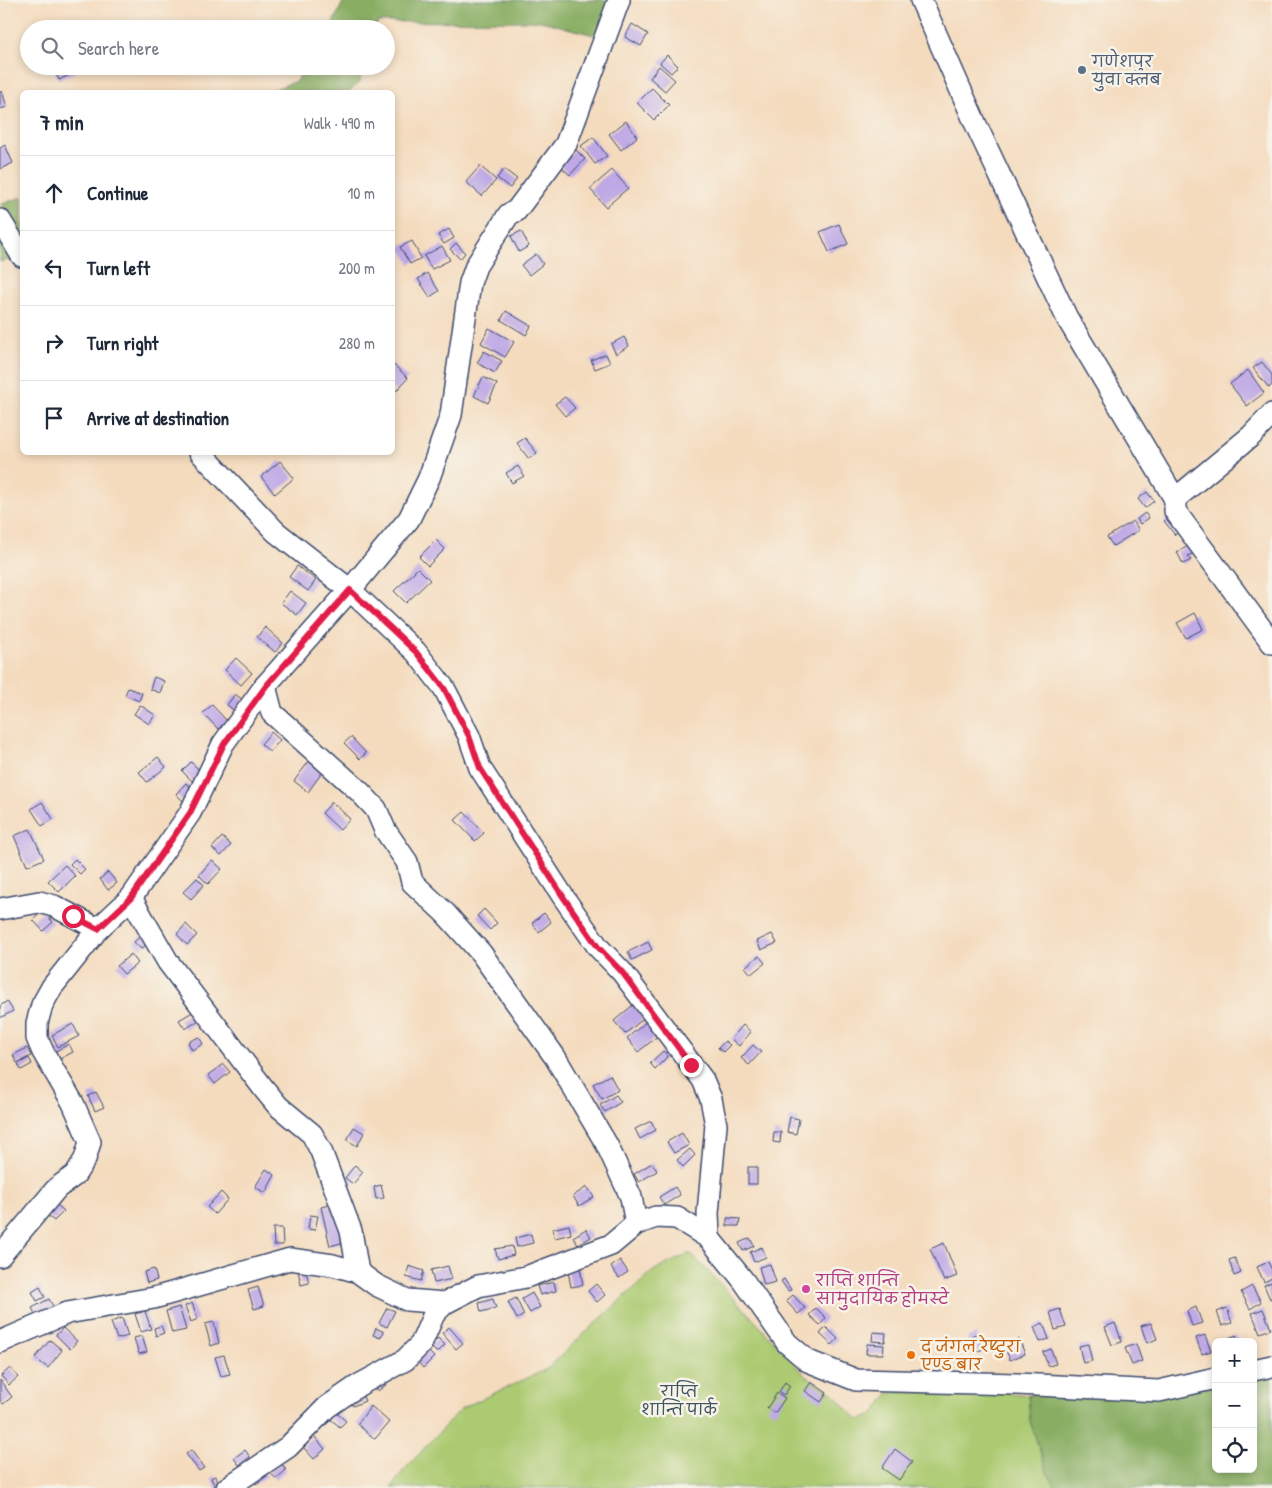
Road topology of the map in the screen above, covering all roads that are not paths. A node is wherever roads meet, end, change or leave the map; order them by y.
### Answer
1 (619, 0) edge
2 (921, 0) edge
3 (0, 220) edge
4 (20, 253) edge
5 (1272, 414) edge
6 (203, 455) edge
7 (1175, 499) junction
8 (350, 590) junction
9 (1272, 642) edge
10 (266, 686) junction
11 (131, 898) junction
12 (0, 909) edge
13 (98, 929) junction
14 (636, 1224) junction
15 (709, 1238) junction
16 (0, 1256) edge
17 (358, 1272) junction
18 (445, 1303) junction
19 (0, 1342) edge
20 (1272, 1366) edge
21 (1257, 1369) edge
22 (1212, 1379) edge
23 (227, 1488) edge

1 - 8 street
2 - 7 street
3 - 4 street
5 - 7 street
6 - 8 street
7 - 9 street
8 - 10 street
8 - 15 street
10 - 11 street
10 - 14 street
11 - 13 street
11 - 17 street
12 - 13 street
13 - 16 street
14 - 15 street
14 - 18 street
15 - 22 street
17 - 18 street
17 - 19 street
18 - 23 street
20 - 21 street

